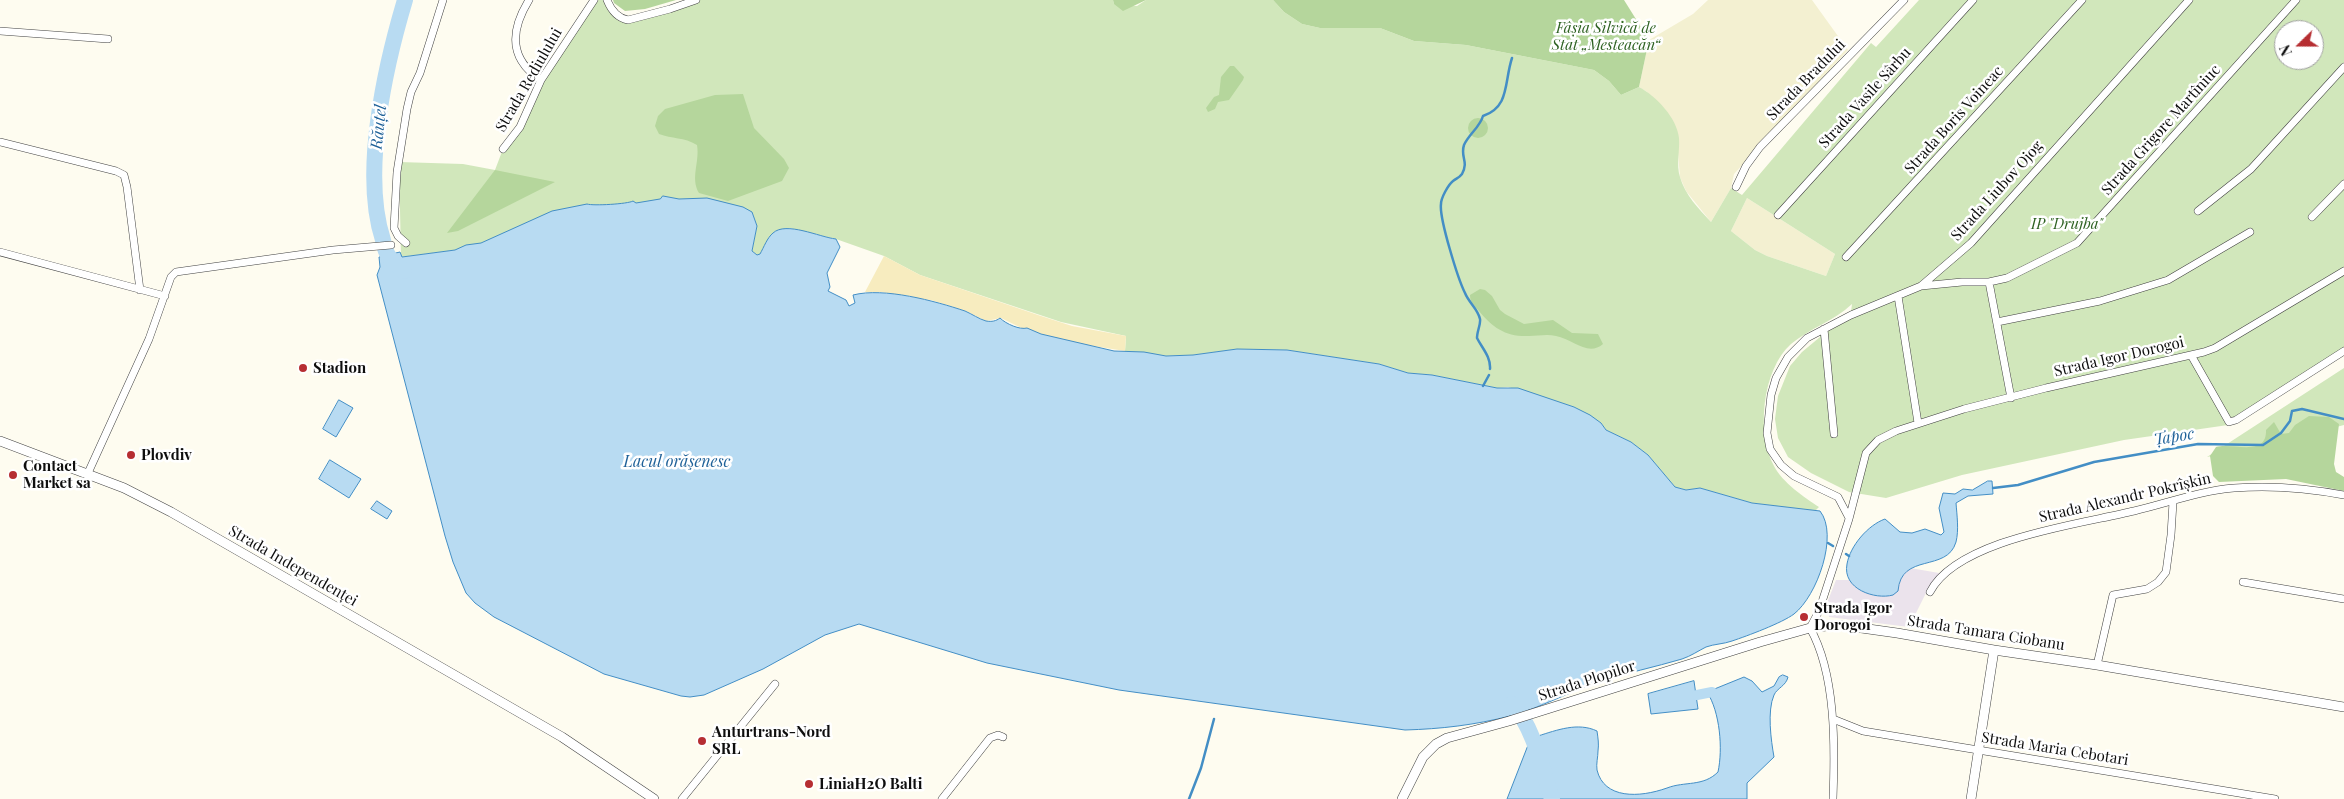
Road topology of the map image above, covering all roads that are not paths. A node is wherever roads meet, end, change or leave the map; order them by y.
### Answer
1 (443, 0) edge
2 (529, 0) edge
3 (594, 0) edge
4 (607, 0) edge
5 (696, 0) edge
6 (1904, 0) edge
7 (1973, 0) edge
8 (2082, 0) edge
9 (2189, 0) edge
10 (2296, 0) edge
11 (0, 31) edge
12 (108, 39) dead end
13 (2344, 67) edge
14 (541, 80) junction
15 (0, 142) edge
16 (504, 149) dead end
17 (2344, 184) edge
18 (1736, 187) dead end
19 (2198, 211) dead end
20 (1778, 216) dead end
21 (2312, 217) dead end
22 (2250, 232) dead end
23 (406, 243) dead end
24 (392, 245) dead end
25 (0, 252) edge
26 (1846, 257) dead end
27 (2344, 271) edge
28 (1989, 282) junction
29 (1920, 286) junction
30 (140, 290) junction
31 (165, 296) junction
32 (1898, 296) junction
33 (1997, 322) junction
34 (1824, 329) junction
35 (2344, 351) edge
36 (2191, 355) junction
37 (2011, 398) junction
38 (1918, 423) junction
39 (1834, 434) dead end
40 (0, 441) edge
41 (88, 473) junction
42 (2344, 495) edge
43 (2173, 502) junction
44 (1849, 519) junction
45 (2243, 582) dead end
46 (1930, 592) dead end
47 (2344, 598) edge
48 (1810, 628) junction
49 (1994, 650) junction
50 (2097, 665) junction
51 (776, 684) dead end
52 (2344, 707) edge
53 (1833, 718) junction
54 (1003, 737) dead end
55 (1979, 751) junction
56 (2263, 798) edge
57 (654, 799) edge
58 (682, 799) edge
59 (942, 799) edge
60 (1402, 799) edge
61 (1833, 799) edge
62 (1971, 799) edge
63 (2274, 799) edge

1 - 23 street
2 - 14 street
3 - 14 street, Strada Rediulului
4 - 5 street
6 - 18 street, Strada Bradului
7 - 20 street, Strada Vasile Sârbu
8 - 26 street, Strada Boris Voineac
9 - 29 street, Strada Liubov Ojog
10 - 28 street, Strada Grigore Martîniuc
11 - 12 street
13 - 19 street
14 - 16 street, Strada Rediulului
15 - 30 street
17 - 21 street
22 - 33 street
24 - 31 street
25 - 30 street
27 - 36 street, Strada Igor Dorogoi
28 - 29 street, Strada Grigore Martîniuc
28 - 33 street
29 - 32 street, Strada Liubov Ojog
30 - 31 street
31 - 41 street
32 - 34 street, Strada Liubov Ojog
32 - 38 street
33 - 37 street
34 - 39 street
34 - 44 street, Strada Liubov Ojog
35 - 36 street
36 - 37 street, Strada Igor Dorogoi
37 - 38 street, Strada Igor Dorogoi
38 - 44 street, Strada Igor Dorogoi
40 - 41 street, Strada Independenței
41 - 57 street, Strada Independenței
42 - 43 street, Strada Alexandr Pokrîșkin
43 - 46 street, Strada Alexandr Pokrîșkin
43 - 50 street
44 - 48 street, Strada Igor Dorogoi
45 - 47 street
48 - 49 street, Strada Tamara Ciobanu
48 - 53 street
48 - 60 street, Strada Plopilor
49 - 50 street, Strada Tamara Ciobanu
49 - 55 street
50 - 52 street, Strada Tamara Ciobanu
51 - 58 street
53 - 55 street, Strada Maria Cebotari
53 - 61 street
54 - 59 street
55 - 56 street, Strada Maria Cebotari
55 - 62 street
56 - 63 street, Strada Maria Cebotari

